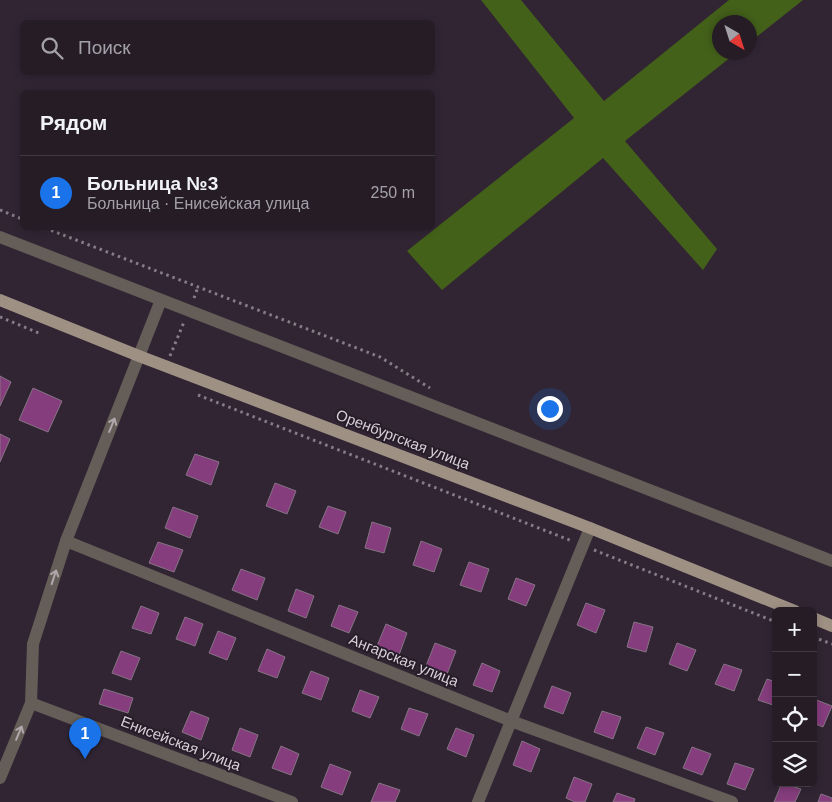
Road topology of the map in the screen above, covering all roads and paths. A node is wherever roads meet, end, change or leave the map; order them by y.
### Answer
1 (0, 210) edge
2 (20, 218) edge
3 (50, 230) edge
4 (0, 238) edge
5 (198, 287) junction
6 (0, 300) edge
7 (161, 300) junction
8 (189, 311) junction
9 (0, 317) edge
10 (44, 335) dead end
11 (139, 356) junction
12 (166, 366) junction
13 (437, 393) dead end
14 (197, 395) dead end
15 (590, 528) junction
16 (66, 541) junction
17 (584, 545) junction
18 (832, 561) edge
19 (785, 607) edge
20 (772, 620) edge
21 (817, 620) edge
22 (832, 626) edge
23 (817, 638) edge
24 (832, 644) edge
25 (32, 703) junction
26 (511, 721) junction
27 (0, 778) edge
28 (292, 802) edge
29 (478, 802) edge
30 (732, 802) edge

1 - 2 path
3 - 5 path
4 - 7 street
5 - 8 path
5 - 13 path
6 - 11 main road, Оренбургская улица
7 - 8 street
7 - 11 street
8 - 12 path
8 - 18 street
9 - 10 path
11 - 12 main road, Оренбургская улица
16 -> 11 street
12 - 15 main road, Оренбургская улица
14 - 17 path
15 - 17 street
15 - 19 main road, Оренбургская улица
25 -> 16 street
16 - 26 street, Ангарская улица
17 - 20 path
17 - 26 street
21 - 22 main road
23 - 24 path
27 -> 25 street
25 - 28 street, Енисейская улица
26 - 29 street
26 - 30 street, Ангарская улица

